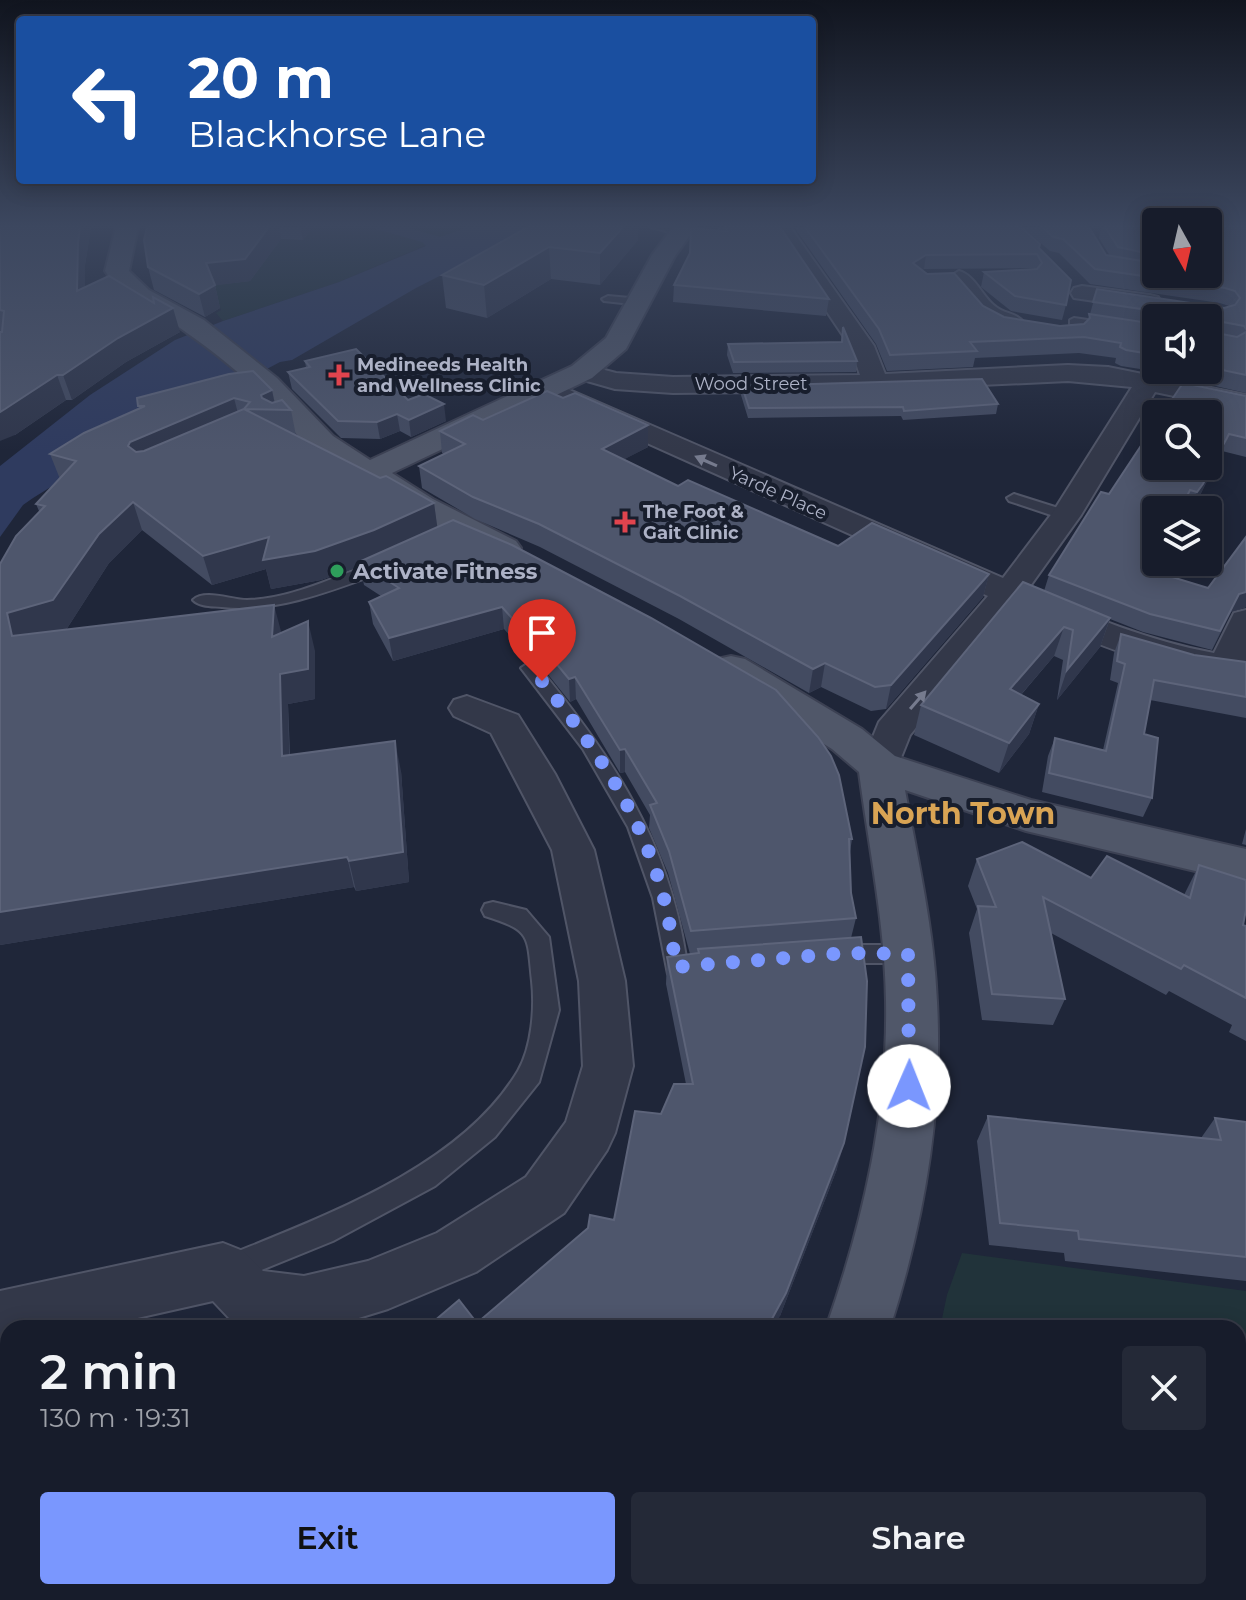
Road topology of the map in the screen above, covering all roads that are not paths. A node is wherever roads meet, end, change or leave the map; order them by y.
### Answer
1 (152, 302) edge
2 (637, 302) edge
3 (641, 302) joint
4 (832, 302) edge
5 (975, 302) edge
6 (1076, 302) edge
7 (1073, 327) junction
8 (1142, 333) edge
9 (582, 372) junction
10 (1068, 373) junction
11 (875, 382) junction
12 (1146, 385) junction
13 (549, 390) junction
14 (1246, 403) edge
15 (367, 473) junction
16 (1014, 498) dead end
17 (1066, 515) junction
18 (402, 559) edge
19 (541, 564) edge
20 (1008, 594) junction
21 (201, 600) dead end
22 (1246, 620) edge
23 (704, 652) edge
24 (1236, 666) edge
25 (530, 668) dead end
26 (467, 708) dead end
27 (880, 766) junction
28 (1246, 866) edge
29 (493, 910) dead end
30 (908, 954) junction
31 (814, 955) edge
32 (707, 965) edge
33 (223, 1271) junction
34 (0, 1320) edge
35 (861, 1320) edge

1 - 15 main road
2 - 3 lane
3 - 9 main road
4 - 11 street
5 - 7 street
6 - 7 street
7 - 8 lane
7 - 10 street
9 - 11 street, Wood Street
9 - 13 main road
10 - 11 street, Wood Street
10 - 12 street, Wood Street
12 - 14 street, Wood Street
12 - 17 street
13 - 15 main road
20 -> 13 street, Yarde Place
15 - 19 main road
16 - 17 lane
17 - 20 street
18 - 21 lane
20 - 24 street
27 -> 20 street
22 - 24 street
23 - 27 main road
25 - 32 lane
26 - 33 street
27 - 28 main road
27 - 30 main road
29 - 33 lane
30 - 31 lane
30 - 35 main road
33 - 34 street

